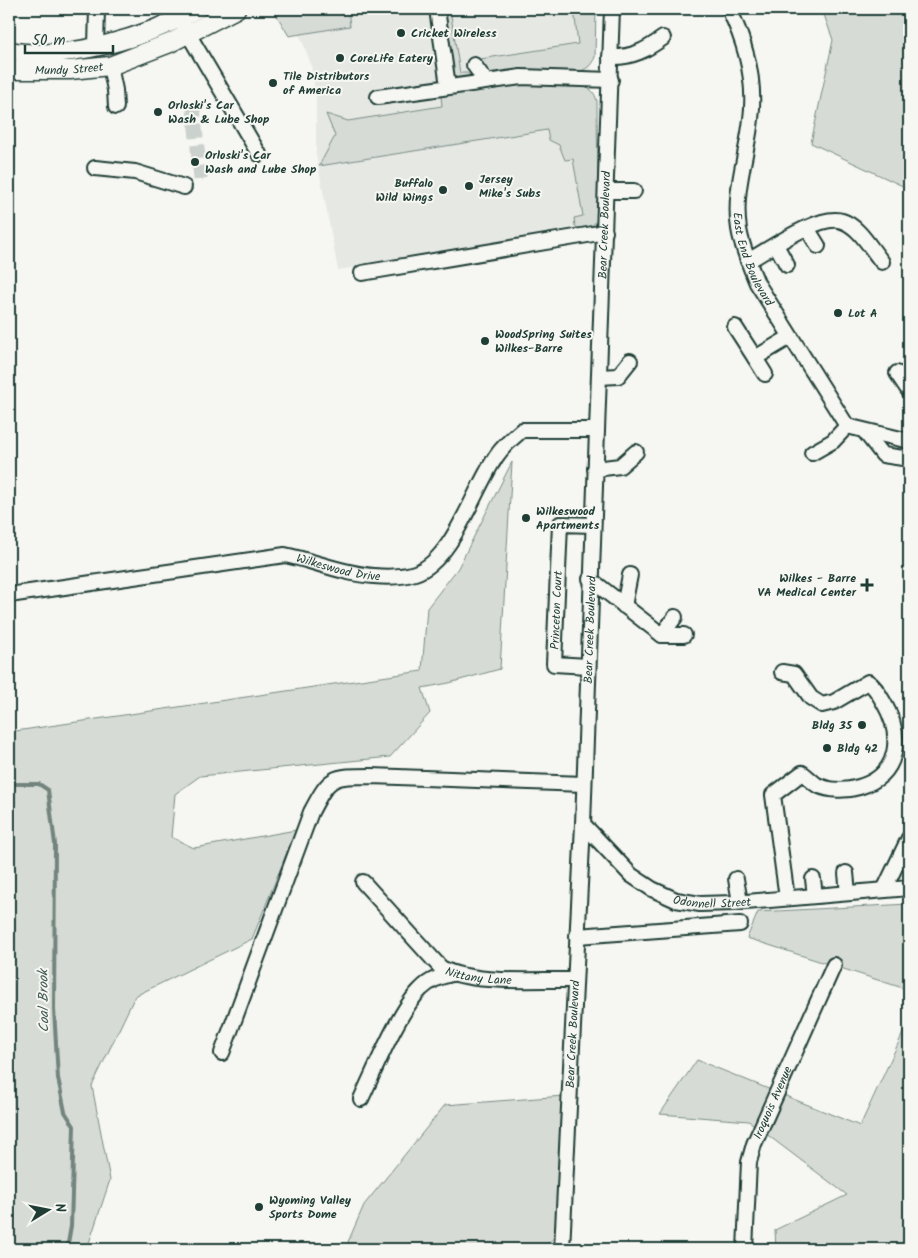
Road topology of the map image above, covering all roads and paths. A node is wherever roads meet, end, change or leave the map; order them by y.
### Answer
1 (97, 9) edge
2 (197, 9) edge
3 (236, 9) edge
4 (437, 9) edge
5 (612, 9) edge
6 (729, 9) edge
7 (180, 18) junction
8 (188, 34) junction
9 (663, 38) dead end
10 (96, 46) junction
11 (9, 51) edge
12 (610, 57) junction
13 (474, 65) dead end
14 (110, 66) junction
15 (9, 70) edge
16 (485, 80) junction
17 (611, 80) junction
18 (448, 86) junction
19 (378, 97) dead end
20 (116, 107) dead end
21 (259, 154) dead end
22 (96, 168) dead end
23 (184, 186) dead end
24 (607, 191) junction
25 (634, 191) dead end
26 (808, 228) junction
27 (605, 232) junction
28 (776, 245) junction
29 (818, 246) dead end
30 (748, 261) junction
31 (882, 262) dead end
32 (787, 265) dead end
33 (362, 273) dead end
34 (736, 327) dead end
35 (790, 337) junction
36 (755, 358) junction
37 (630, 361) dead end
38 (897, 373) dead end
39 (765, 374) dead end
40 (599, 377) junction
41 (909, 391) edge
42 (848, 426) junction
43 (597, 430) junction
44 (865, 432) junction
45 (909, 441) edge
46 (636, 452) dead end
47 (812, 454) dead end
48 (909, 454) edge
49 (596, 469) junction
50 (593, 525) junction
51 (630, 575) dead end
52 (590, 578) junction
53 (9, 595) edge
54 (624, 606) junction
55 (675, 617) dead end
56 (662, 635) junction
57 (684, 635) dead end
58 (588, 666) junction
59 (782, 672) dead end
60 (584, 784) junction
61 (583, 824) junction
62 (909, 838) edge
63 (846, 873) dead end
64 (736, 879) dead end
65 (813, 879) dead end
66 (363, 882) dead end
67 (909, 888) edge
68 (884, 890) junction
69 (848, 893) junction
70 (816, 896) junction
71 (787, 898) junction
72 (740, 902) junction
73 (740, 924) dead end
74 (577, 936) junction
75 (834, 965) dead end
76 (452, 974) junction
77 (574, 980) junction
78 (222, 1053) dead end
79 (361, 1099) dead end
80 (562, 1249) edge
81 (745, 1249) edge

1 - 10 street
2 - 7 main road, Mundy Street
3 - 8 main road, Mundy Street
4 - 18 street
5 - 12 street, Bear Creek Boulevard
6 - 30 street, East End Boulevard
7 - 8 street
7 - 10 main road, Mundy Street
8 - 14 main road, Mundy Street
8 - 21 street
9 - 12 street
10 - 11 main road, Mundy Street
12 - 17 street, Bear Creek Boulevard
13 - 16 street
14 - 15 main road, Mundy Street
14 - 20 street
16 - 17 street
16 - 18 street
17 - 24 street, Bear Creek Boulevard
18 - 19 street
22 - 23 street
24 - 25 street
24 - 27 street, Bear Creek Boulevard
26 - 28 street
26 - 29 street
26 - 31 street
27 - 33 street
27 - 40 street, Bear Creek Boulevard
28 - 30 street
28 - 32 street
30 - 35 street, East End Boulevard
34 - 36 street
35 - 36 street
35 - 42 street, East End Boulevard
36 - 39 street
37 - 40 street
38 - 41 street
40 - 43 street, Bear Creek Boulevard
42 - 44 street
42 - 47 street
43 - 49 street, Bear Creek Boulevard
43 - 53 street, Wilkeswood Drive
44 - 45 street
44 - 48 street
46 - 49 street
49 - 50 street, Bear Creek Boulevard
50 - 52 street, Bear Creek Boulevard
50 - 58 street, Princeton Court
51 - 54 street
52 - 54 street
52 - 58 street, Bear Creek Boulevard
54 - 56 street
55 - 56 street
56 - 57 street
58 - 60 street, Bear Creek Boulevard
59 - 71 street
60 - 61 street, Bear Creek Boulevard
60 - 78 street
61 - 72 street, Odonnell Street
61 - 74 street, Bear Creek Boulevard
62 - 68 street
63 - 69 street
64 - 72 street
65 - 70 street
66 - 76 street, Nittany Lane
67 - 68 street
68 - 69 street, Odonnell Street
69 - 70 street, Odonnell Street
70 - 71 street, Odonnell Street
71 - 72 street, Odonnell Street
73 - 74 street
74 - 77 street, Bear Creek Boulevard
75 - 81 street, Iroquois Avenue
76 - 77 street, Nittany Lane
76 - 79 street
77 - 80 street, Bear Creek Boulevard

